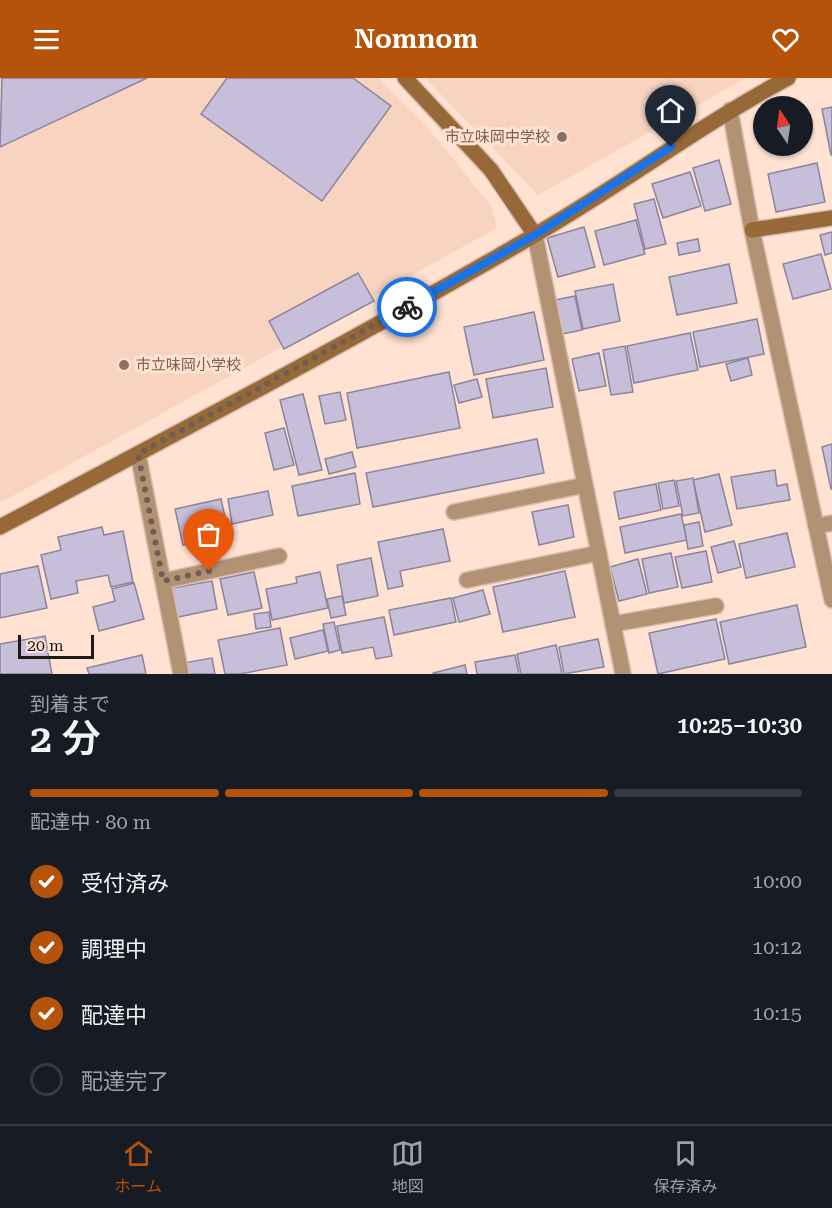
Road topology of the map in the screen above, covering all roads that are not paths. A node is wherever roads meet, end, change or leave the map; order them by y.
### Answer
1 (405, 78) edge
2 (788, 78) edge
3 (729, 110) junction
4 (832, 218) edge
5 (752, 230) junction
6 (535, 235) junction
7 (138, 454) junction
8 (585, 485) junction
9 (454, 512) dead end
10 (832, 523) edge
11 (0, 526) edge
12 (816, 526) junction
13 (599, 554) junction
14 (279, 556) dead end
15 (467, 580) dead end
16 (163, 581) junction
17 (832, 600) edge
18 (716, 606) dead end
19 (613, 624) junction
20 (181, 674) edge
21 (622, 674) edge

1 - 6 street
2 - 3 street
3 - 5 street
3 - 6 street
4 - 5 street
5 - 12 street
6 - 7 street
6 - 8 street
7 - 11 street
7 - 16 street
8 - 9 street
8 - 13 street
10 - 12 street
12 - 17 street
13 - 15 street
13 - 19 street
14 - 16 street
16 - 20 street
18 - 19 street
19 - 21 street

